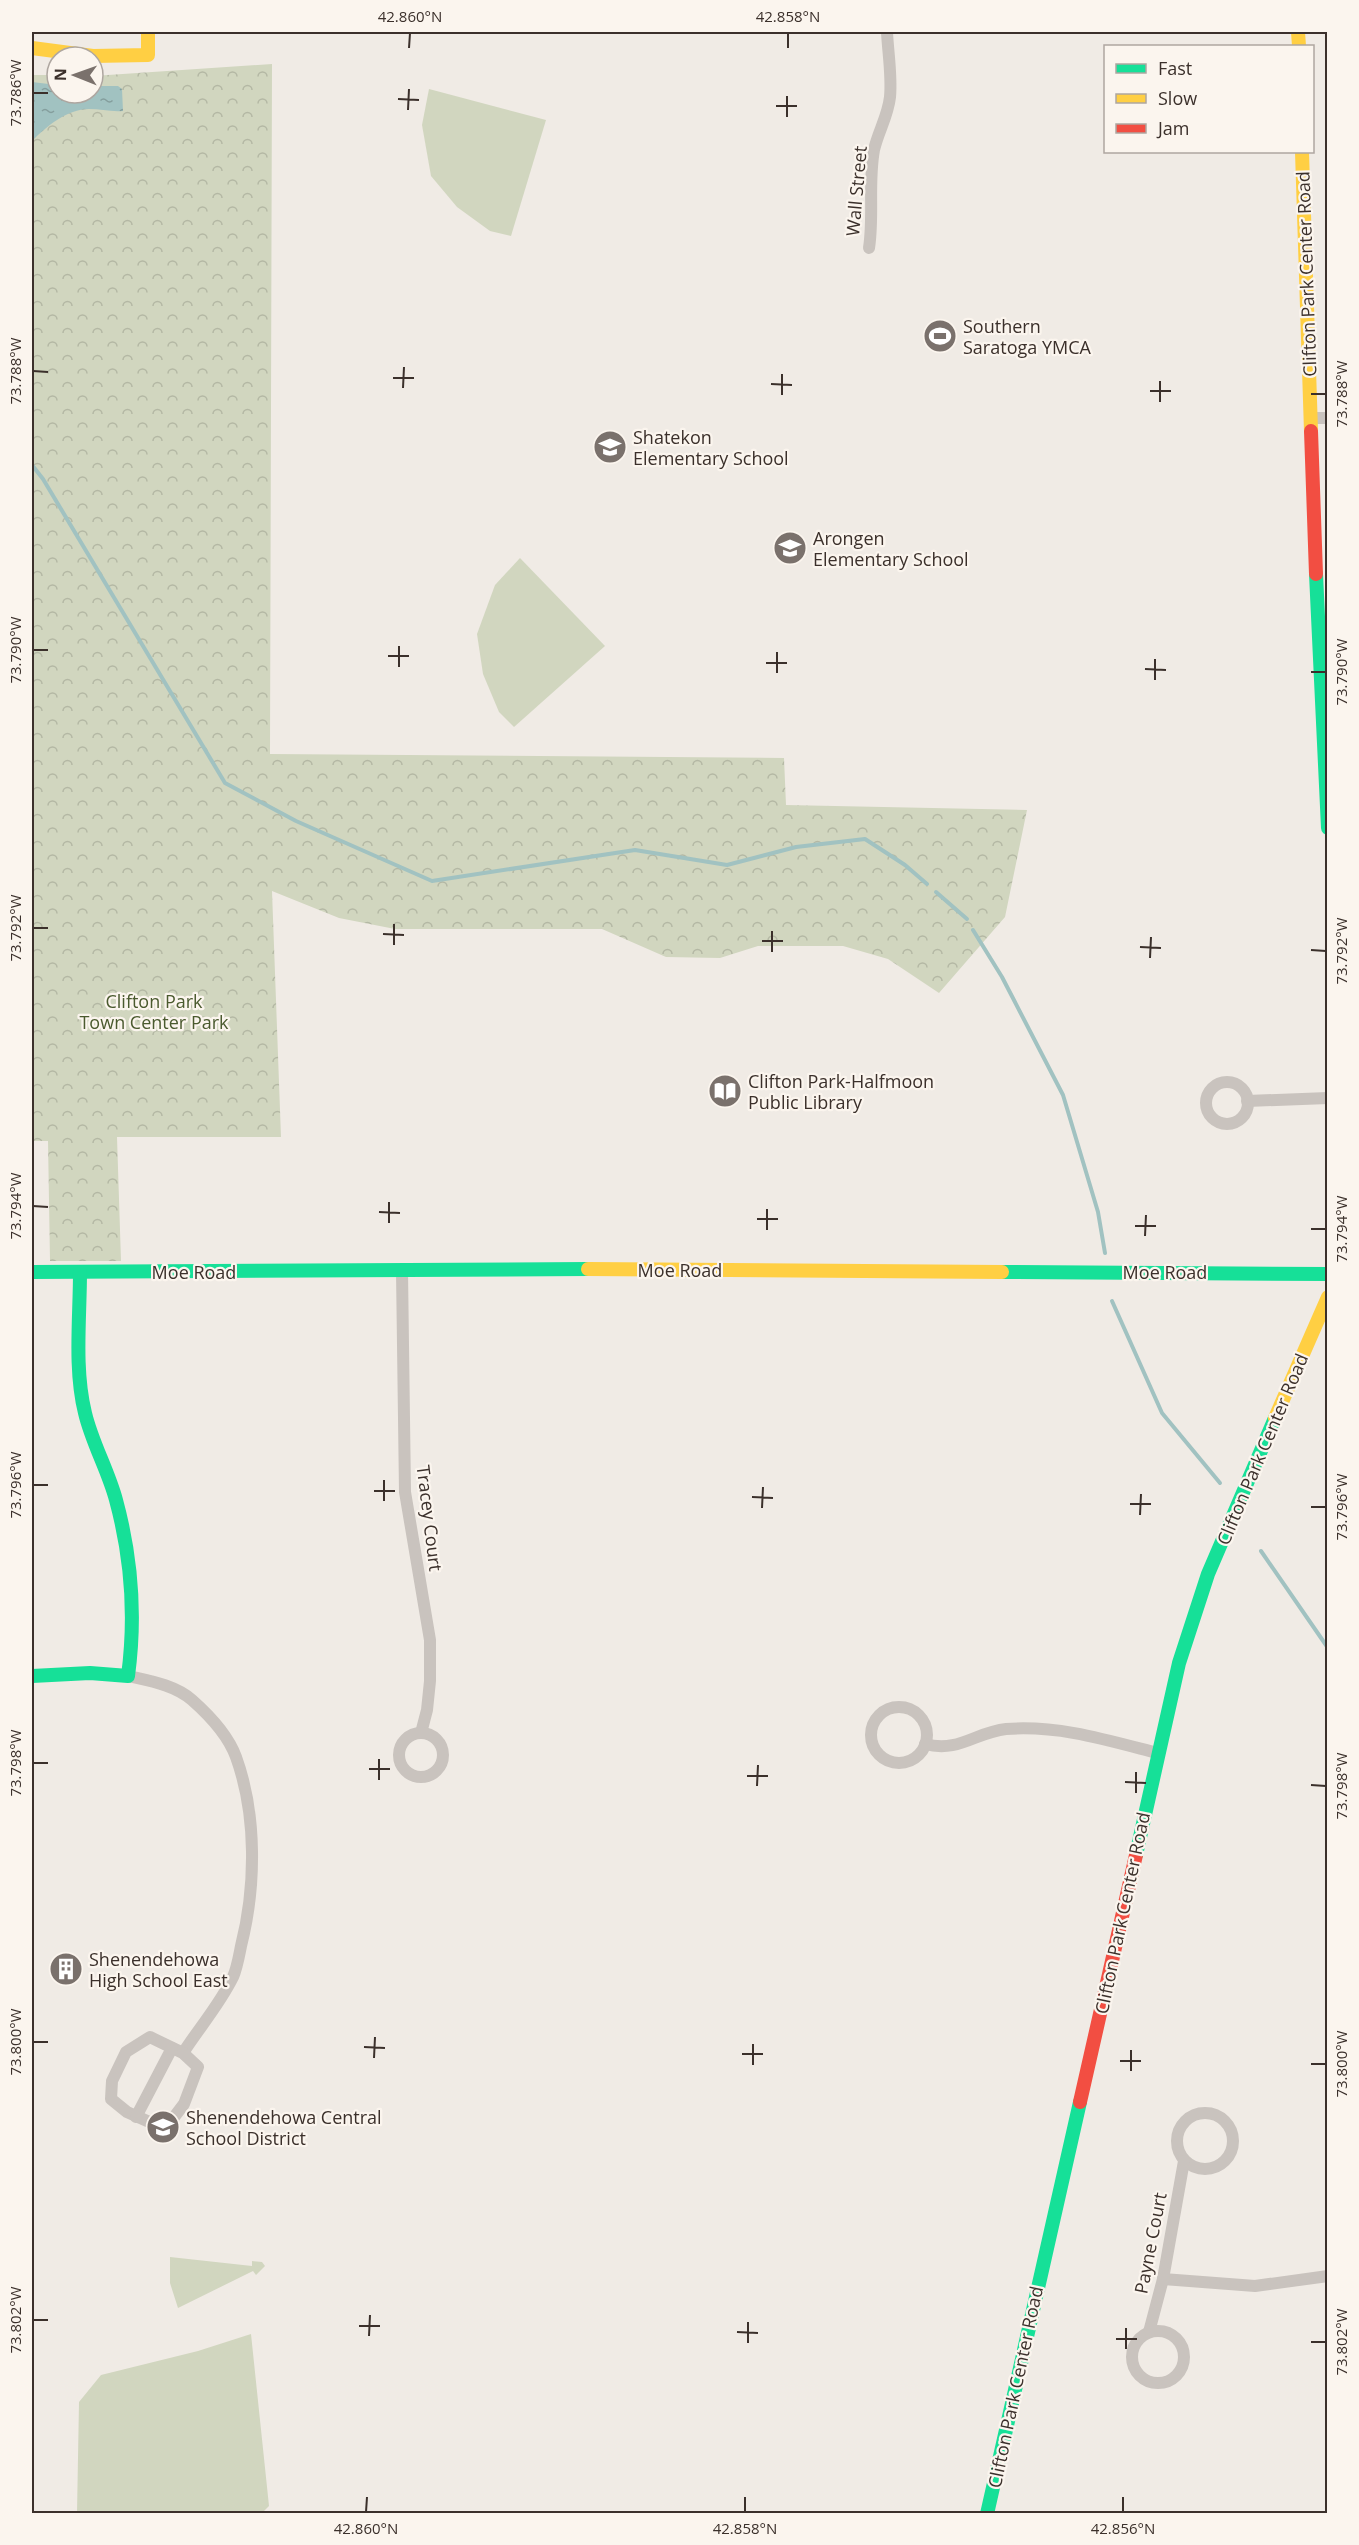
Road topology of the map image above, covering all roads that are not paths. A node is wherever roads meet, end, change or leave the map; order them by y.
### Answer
1 (148, 32) edge
2 (887, 32) edge
3 (32, 48) edge
4 (1302, 153) edge
5 (869, 248) dead end
6 (1310, 418) junction
7 (1328, 418) edge
8 (1328, 828) edge
9 (1328, 1098) edge
10 (1247, 1101) dead end
11 (402, 1271) junction
12 (32, 1272) edge
13 (80, 1272) junction
14 (1328, 1274) edge
15 (1328, 1297) edge
16 (32, 1676) edge
17 (128, 1676) junction
18 (421, 1733) dead end
19 (925, 1744) junction
20 (1158, 1754) junction
21 (177, 2051) junction
22 (136, 2117) junction
23 (1184, 2161) junction
24 (1328, 2276) edge
25 (1163, 2279) junction
26 (1149, 2332) junction
27 (987, 2514) edge

1 - 3 street
2 - 5 street, Wall Street
4 - 6 street, Clifton Park Center Road
6 - 7 street
6 - 8 street, Clifton Park Center Road
9 - 10 street
11 - 13 street, Moe Road
11 - 14 street, Moe Road
11 - 18 street, Tracey Court
12 - 13 street, Moe Road
13 - 17 street
15 - 20 street, Clifton Park Center Road
16 - 17 street
17 - 21 street
19 - 19 street
19 - 20 street
20 - 27 street, Clifton Park Center Road
21 - 22 street
21 - 22 street
21 - 22 street
23 - 23 street, Payne Court
23 - 25 street, Payne Court
24 - 25 street
25 - 26 street, Payne Court
26 - 26 street, Payne Court

